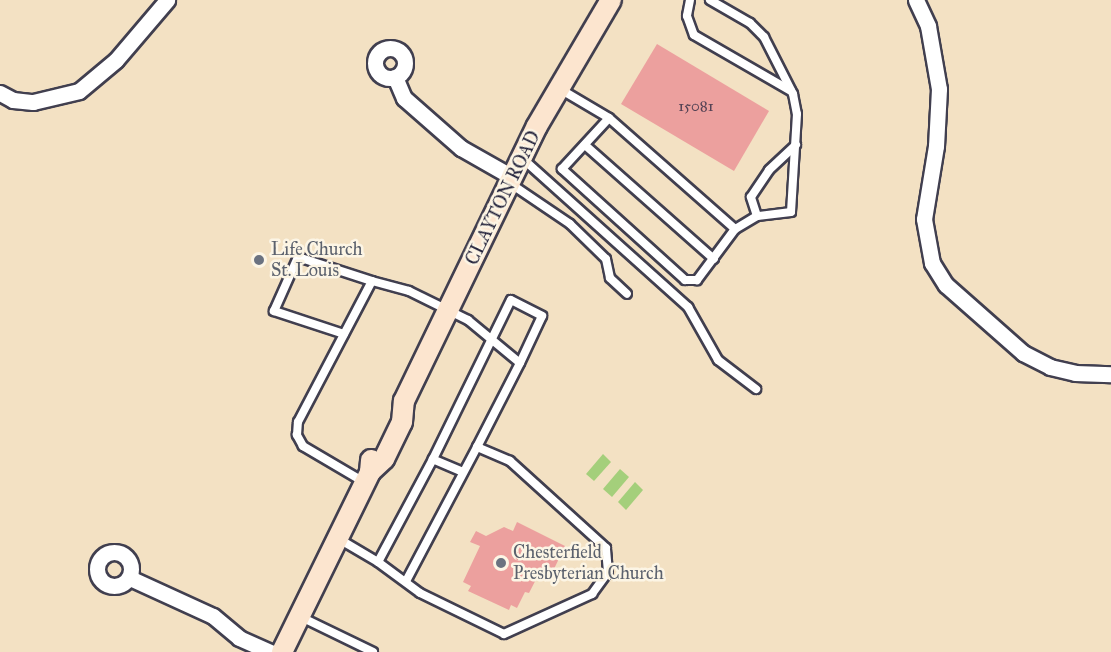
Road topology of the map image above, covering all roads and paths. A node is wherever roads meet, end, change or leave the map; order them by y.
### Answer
1 (167, 0) edge
2 (611, 0) edge
3 (690, 0) edge
4 (710, 0) edge
5 (916, 0) edge
6 (395, 77) dead end
7 (558, 88) junction
8 (791, 91) junction
9 (0, 93) edge
10 (609, 118) junction
11 (585, 145) junction
12 (796, 145) junction
13 (522, 158) junction
14 (511, 180) junction
15 (757, 216) junction
16 (735, 229) junction
17 (714, 259) junction
18 (372, 281) junction
19 (627, 294) dead end
20 (448, 311) junction
21 (344, 334) junction
22 (491, 339) junction
23 (520, 363) junction
24 (1111, 374) edge
25 (756, 389) dead end
26 (477, 447) junction
27 (434, 459) junction
28 (463, 472) junction
29 (367, 477) junction
30 (338, 538) junction
31 (378, 562) junction
32 (132, 579) dead end
33 (406, 581) junction
34 (299, 616) junction
35 (271, 652) edge
36 (282, 652) edge
37 (374, 652) edge

1 - 9 street
2 - 7 main road, CLAYTON ROAD
3 - 8 lane
4 - 8 lane
5 - 24 street
6 - 14 street
7 - 10 lane
7 - 13 main road, CLAYTON ROAD
8 - 12 lane
10 - 11 lane
10 - 16 lane
11 - 17 lane
11 - 17 lane
12 - 15 lane
12 - 15 lane
13 - 14 main road, CLAYTON ROAD
13 - 25 lane
14 - 19 lane
14 - 20 main road, CLAYTON ROAD
15 - 16 lane
16 - 17 lane
18 - 20 lane
18 - 21 lane
18 - 21 lane
20 - 22 lane
20 - 29 main road, CLAYTON ROAD
21 - 29 lane
22 - 23 lane
22 - 23 lane
22 - 27 lane
23 - 26 lane
26 - 28 lane
26 - 33 lane
27 - 28 lane
27 - 31 lane
28 - 33 lane
29 - 30 main road, CLAYTON ROAD
30 - 31 lane
30 - 34 main road, CLAYTON ROAD
31 - 33 lane
32 - 35 street
34 - 36 main road, CLAYTON ROAD
34 - 37 lane

